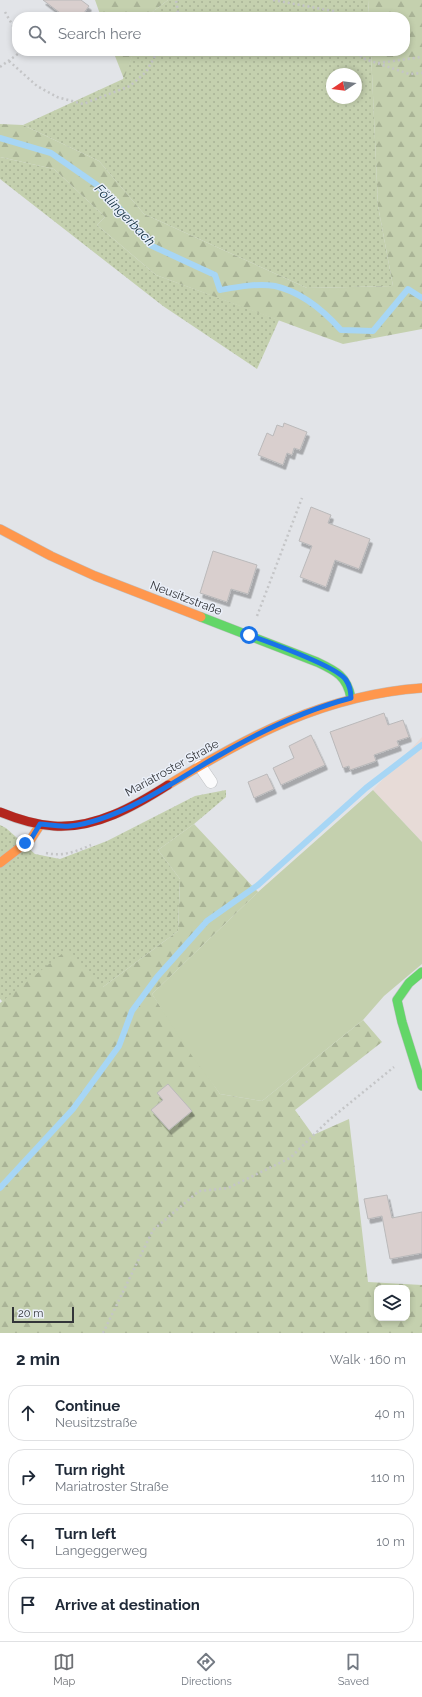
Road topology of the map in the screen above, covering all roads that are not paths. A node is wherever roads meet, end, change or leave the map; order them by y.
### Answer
1 (0, 529) edge
2 (422, 688) edge
3 (351, 698) junction
4 (200, 766) junction
5 (211, 782) dead end
6 (0, 812) edge
7 (40, 824) junction
8 (0, 863) edge
9 (422, 972) edge
10 (422, 1086) edge

1 - 3 street, Neusitzstraße
2 - 3 street, Mariatroster Straße
3 - 4 street, Mariatroster Straße
4 - 5 lane
4 - 7 street, Mariatroster Straße
6 - 7 street, Mariatroster Straße
7 - 8 street
9 - 10 street

